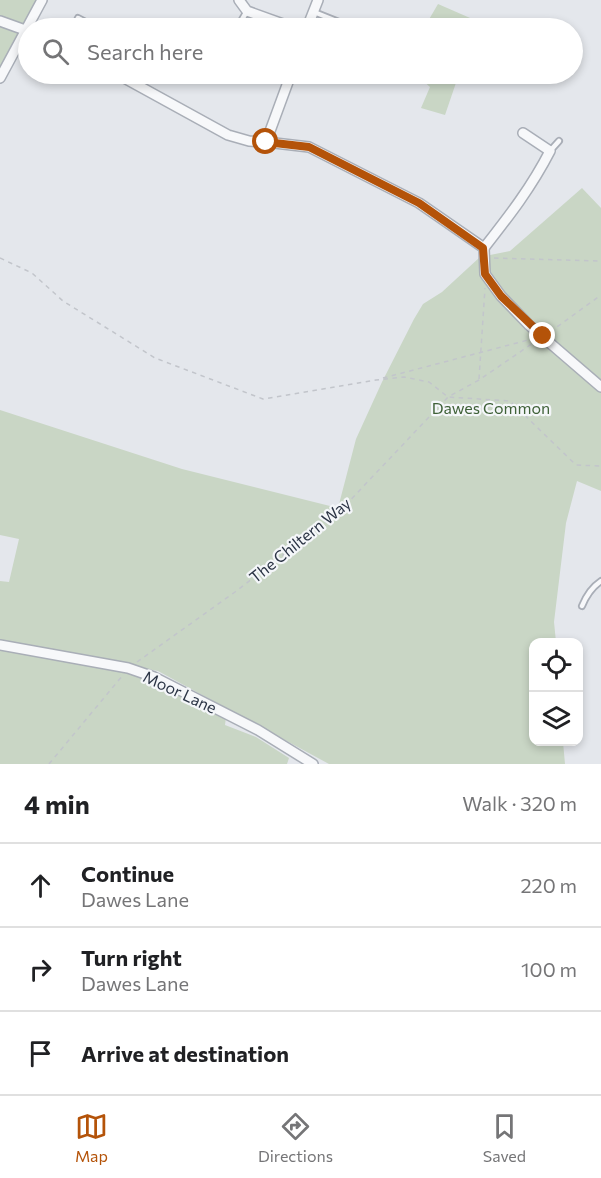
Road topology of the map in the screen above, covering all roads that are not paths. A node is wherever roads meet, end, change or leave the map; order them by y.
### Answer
1 (42, 0) edge
2 (239, 0) edge
3 (318, 0) edge
4 (247, 11) junction
5 (314, 12) junction
6 (32, 18) edge
7 (243, 18) edge
8 (266, 18) edge
9 (312, 18) edge
10 (329, 18) edge
11 (0, 21) edge
12 (18, 24) edge
13 (18, 43) edge
14 (0, 78) edge
15 (135, 84) edge
16 (287, 84) edge
17 (523, 134) dead end
18 (560, 141) dead end
19 (266, 142) junction
20 (550, 151) junction
21 (484, 253) junction
22 (601, 387) edge
23 (601, 581) edge
24 (582, 606) dead end
25 (0, 645) edge
26 (313, 764) edge

1 - 6 street
2 - 4 street
3 - 5 street
4 - 7 lane
4 - 8 street
5 - 9 street
5 - 10 lane
11 - 12 street
13 - 14 street
15 - 19 street
16 - 19 street
17 - 20 street
18 - 20 lane
19 - 21 street
20 - 21 street
21 - 22 street
23 - 24 lane
25 - 26 street, Moor Lane

